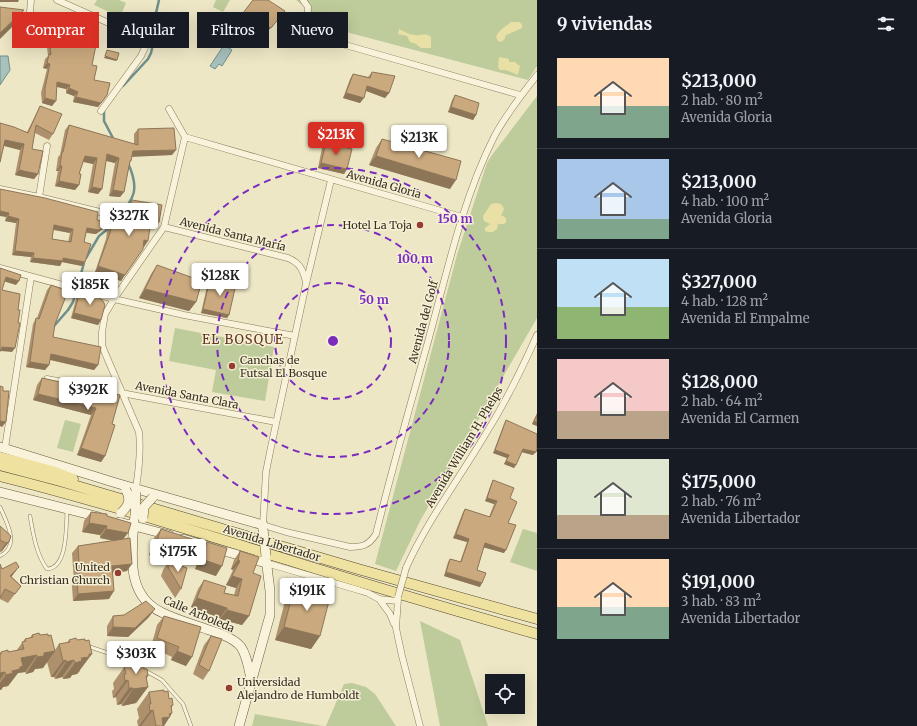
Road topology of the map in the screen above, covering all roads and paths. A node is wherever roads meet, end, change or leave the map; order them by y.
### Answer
1 (30, 0) edge
2 (57, 0) edge
3 (303, 0) edge
4 (29, 12) edge
5 (537, 75) edge
6 (520, 96) junction
7 (169, 109) dead end
8 (101, 111) dead end
9 (185, 137) junction
10 (47, 146) dead end
11 (331, 180) junction
12 (0, 189) edge
13 (39, 197) junction
14 (108, 214) dead end
15 (462, 217) junction
16 (164, 227) junction
17 (0, 268) edge
18 (31, 277) junction
19 (306, 284) junction
20 (114, 299) junction
21 (537, 335) edge
22 (295, 336) junction
23 (47, 379) edge
24 (122, 393) junction
25 (276, 422) junction
26 (2, 450) edge
27 (0, 465) edge
28 (0, 476) edge
29 (0, 482) edge
30 (124, 487) junction
31 (88, 489) junction
32 (136, 490) junction
33 (0, 492) edge
34 (155, 496) junction
35 (101, 503) junction
36 (0, 506) edge
37 (67, 509) junction
38 (30, 516) dead end
39 (109, 519) junction
40 (137, 520) junction
41 (263, 527) junction
42 (350, 547) joint
43 (0, 556) edge
44 (266, 560) junction
45 (379, 599) junction
46 (398, 599) junction
47 (537, 619) edge
48 (396, 628) junction
49 (537, 634) edge
50 (84, 645) edge
51 (136, 666) edge
52 (143, 670) edge
53 (251, 679) junction
54 (191, 726) edge
55 (239, 726) edge
56 (420, 726) edge

1 - 4 street
2 - 8 street
3 - 6 street
5 - 6 street, Avenida del Golf
6 - 15 street, Avenida del Golf
7 - 9 street
9 - 11 street, Avenida Gloria
9 - 16 street
10 - 13 street
11 - 15 street, Avenida Gloria
11 - 19 street
12 - 13 street
13 - 14 street
15 - 42 street, Avenida del Golf
16 - 19 street, Avenida Santa María
16 - 20 street
17 - 18 street
18 - 20 street
18 - 26 street
19 - 22 street
20 - 22 street
20 - 24 street
21 - 46 street, Avenida William H. Phelps, bridge
22 - 25 street
23 - 24 street, Avenida Santa Clara
24 - 25 street, Avenida Santa Clara
24 - 32 street
25 - 41 street
26 - 30 main road, Avenida Libertador
26 - 31 main road
27 - 31 main road, Avenida Libertador
28 - 35 main road, Avenida Libertador
29 - 35 main road
30 - 32 main road, Avenida Libertador
30 - 39 main road, bridge
31 - 47 main road, Avenida Libertador
32 - 34 main road, Avenida Libertador
32 - 40 main road, Calle Arboleda, bridge
33 - 37 main road
34 - 40 main road, bridge
34 - 41 main road, Avenida Libertador
35 - 49 main road, Avenida Libertador
36 - 43 lane
37 - 38 lane
37 - 39 main road
39 - 40 main road
40 - 44 main road, Avenida Libertador
40 - 53 main road, Calle Arboleda
41 - 42 street, Avenida Libertador
41 - 44 main road, bridge
44 - 45 street, Avenida Libertador
44 - 53 main road
45 - 46 street, Avenida Libertador
45 - 48 street
46 - 48 street, Avenida William H. Phelps
48 - 56 street
50 - 51 lane
52 - 54 lane
53 - 55 main road

